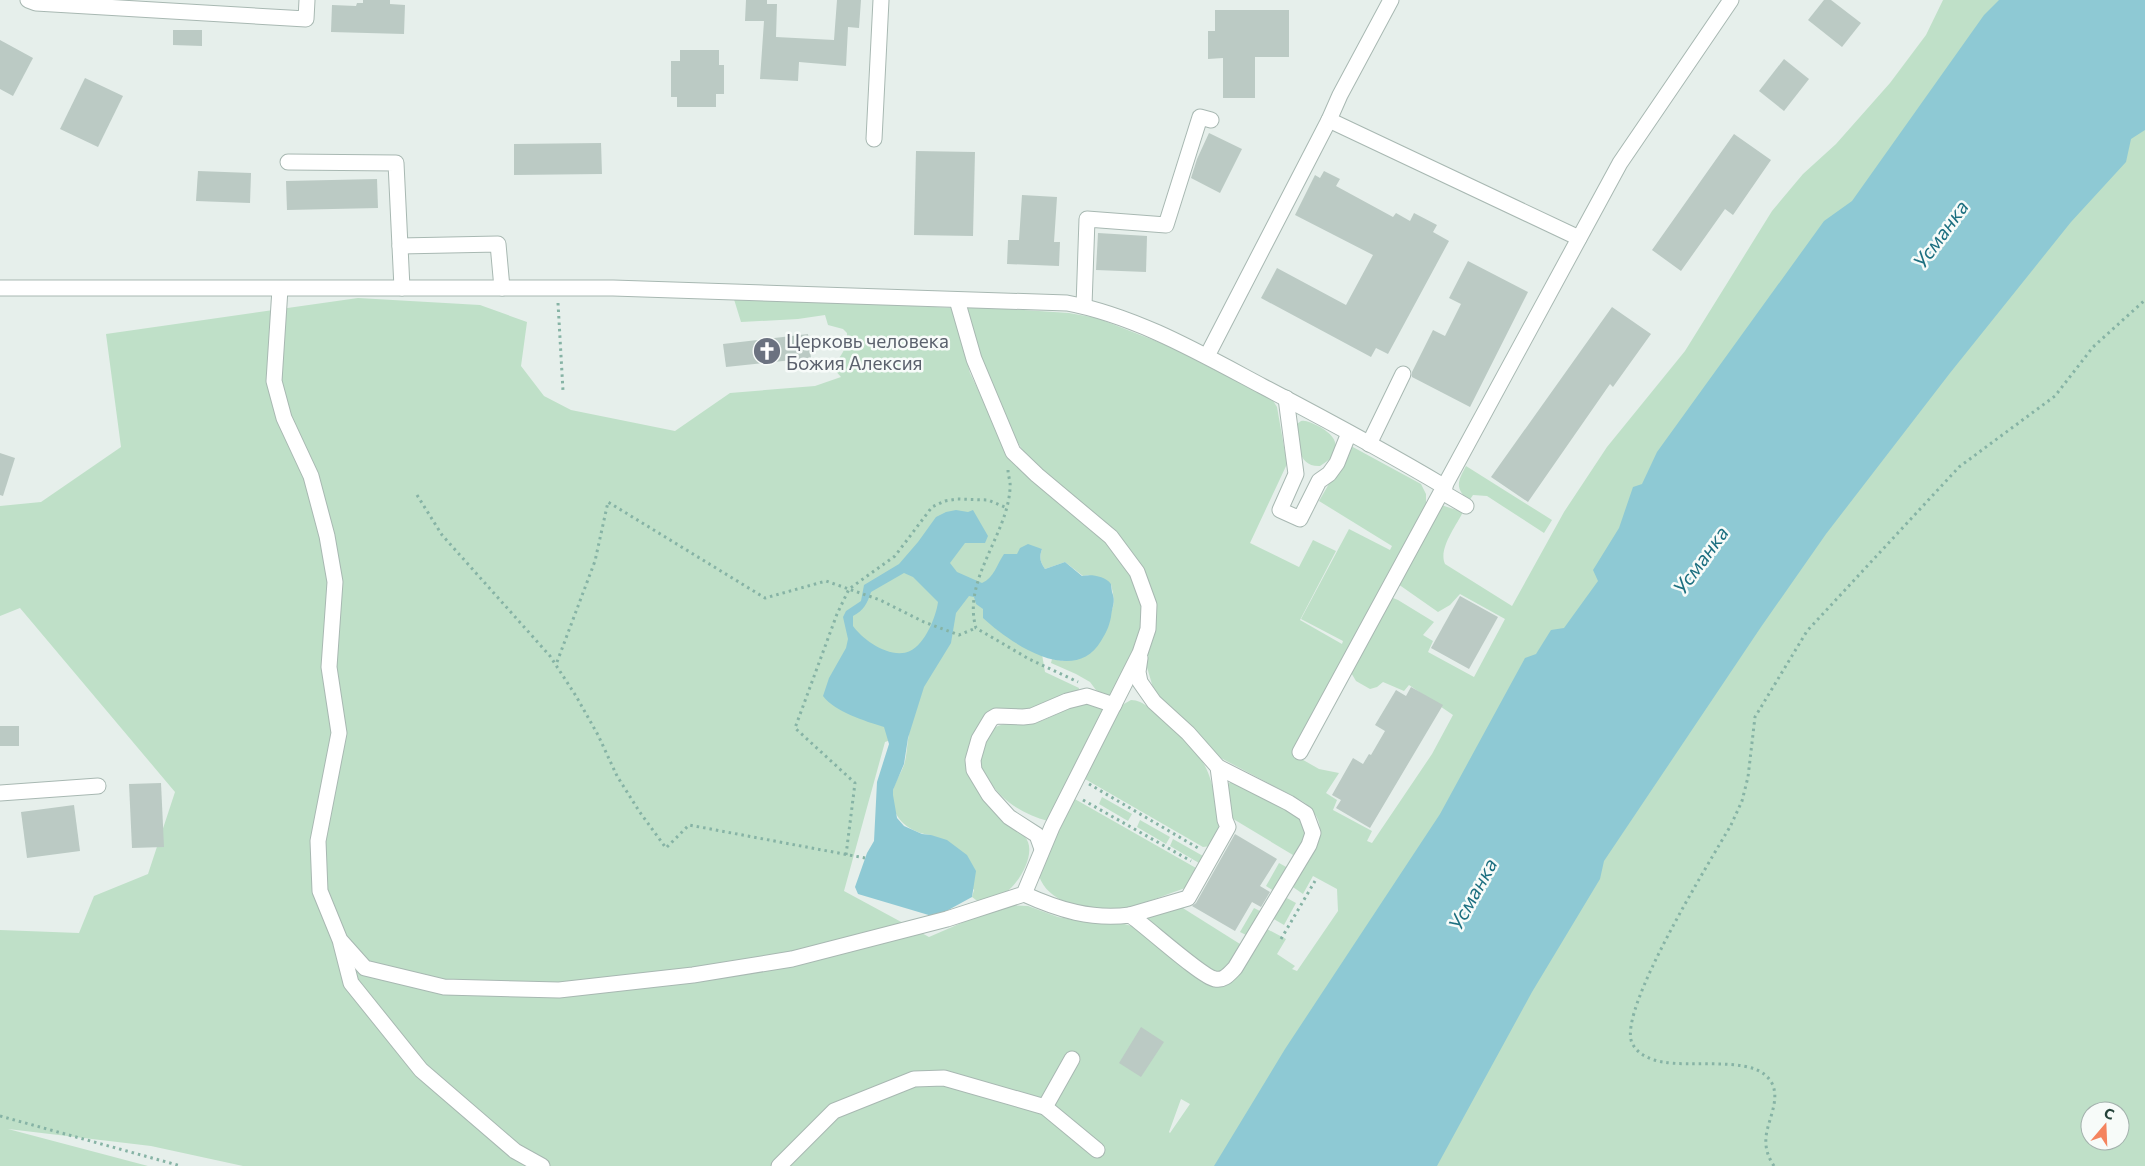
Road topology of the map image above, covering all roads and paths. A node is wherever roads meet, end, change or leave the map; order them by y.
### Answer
1 (28, 0) edge
2 (307, 0) edge
3 (881, 0) edge
4 (1391, 0) edge
5 (1731, 0) edge
6 (1211, 120) dead end
7 (1329, 120) junction
8 (874, 139) dead end
9 (288, 162) dead end
10 (1579, 238) junction
11 (400, 246) junction
12 (0, 288) edge
13 (402, 288) junction
14 (502, 288) junction
15 (557, 288) junction
16 (280, 289) junction
17 (957, 300) junction
18 (2145, 300) edge
19 (1084, 306) junction
20 (1207, 356) junction
21 (1403, 374) dead end
22 (563, 391) dead end
23 (1286, 398) junction
24 (1349, 433) junction
25 (1369, 444) junction
26 (1013, 452) junction
27 (1443, 490) junction
28 (417, 495) dead end
29 (1466, 506) dead end
30 (1007, 508) junction
31 (849, 589) junction
32 (976, 628) junction
33 (1140, 653) junction
34 (558, 662) dead end
35 (1098, 698) junction
36 (1114, 705) junction
37 (1300, 752) dead end
38 (1218, 767) junction
39 (1077, 777) junction
40 (98, 786) dead end
41 (1069, 792) junction
42 (0, 793) edge
43 (1042, 849) junction
44 (846, 855) junction
45 (1212, 856) junction
46 (865, 858) dead end
47 (1204, 869) junction
48 (1314, 881) dead end
49 (1024, 894) junction
50 (1130, 915) junction
51 (1281, 939) dead end
52 (340, 940) junction
53 (1072, 1059) dead end
54 (1045, 1107) junction
55 (0, 1116) edge
56 (1098, 1150) dead end
57 (182, 1166) edge
58 (542, 1166) edge
59 (779, 1166) edge
60 (1774, 1166) edge

1 - 2 street
3 - 8 street
4 - 7 street
5 - 10 street
6 - 19 street
7 - 10 street
7 - 20 street
9 - 11 street
10 - 27 street
11 - 13 street
11 - 14 street
12 - 16 street
13 - 14 street
13 - 16 street
14 - 15 street
15 - 17 street
15 - 22 path
16 - 52 street
17 - 19 street
17 - 26 street
18 - 60 path
19 - 20 street
20 - 23 street
21 - 25 street
23 - 24 street
23 - 24 street
24 - 25 street
25 - 27 street
26 - 30 path
26 - 33 street
27 - 29 street
27 - 37 street
28 - 44 path
30 - 31 path
30 - 32 path
31 - 32 path
31 - 34 path
31 - 44 path
32 - 35 path
33 - 36 street
33 - 38 street
35 - 36 street
35 - 43 street
36 - 39 street
38 - 45 street
38 - 50 street
39 - 41 street
39 - 45 path
40 - 42 street
41 - 43 street
41 - 47 path
43 - 49 street
44 - 46 path
45 - 47 street
47 - 50 street
48 - 51 path
49 - 50 street
49 - 52 street
52 - 58 street
53 - 54 street
54 - 56 street
54 - 59 street
55 - 57 path

